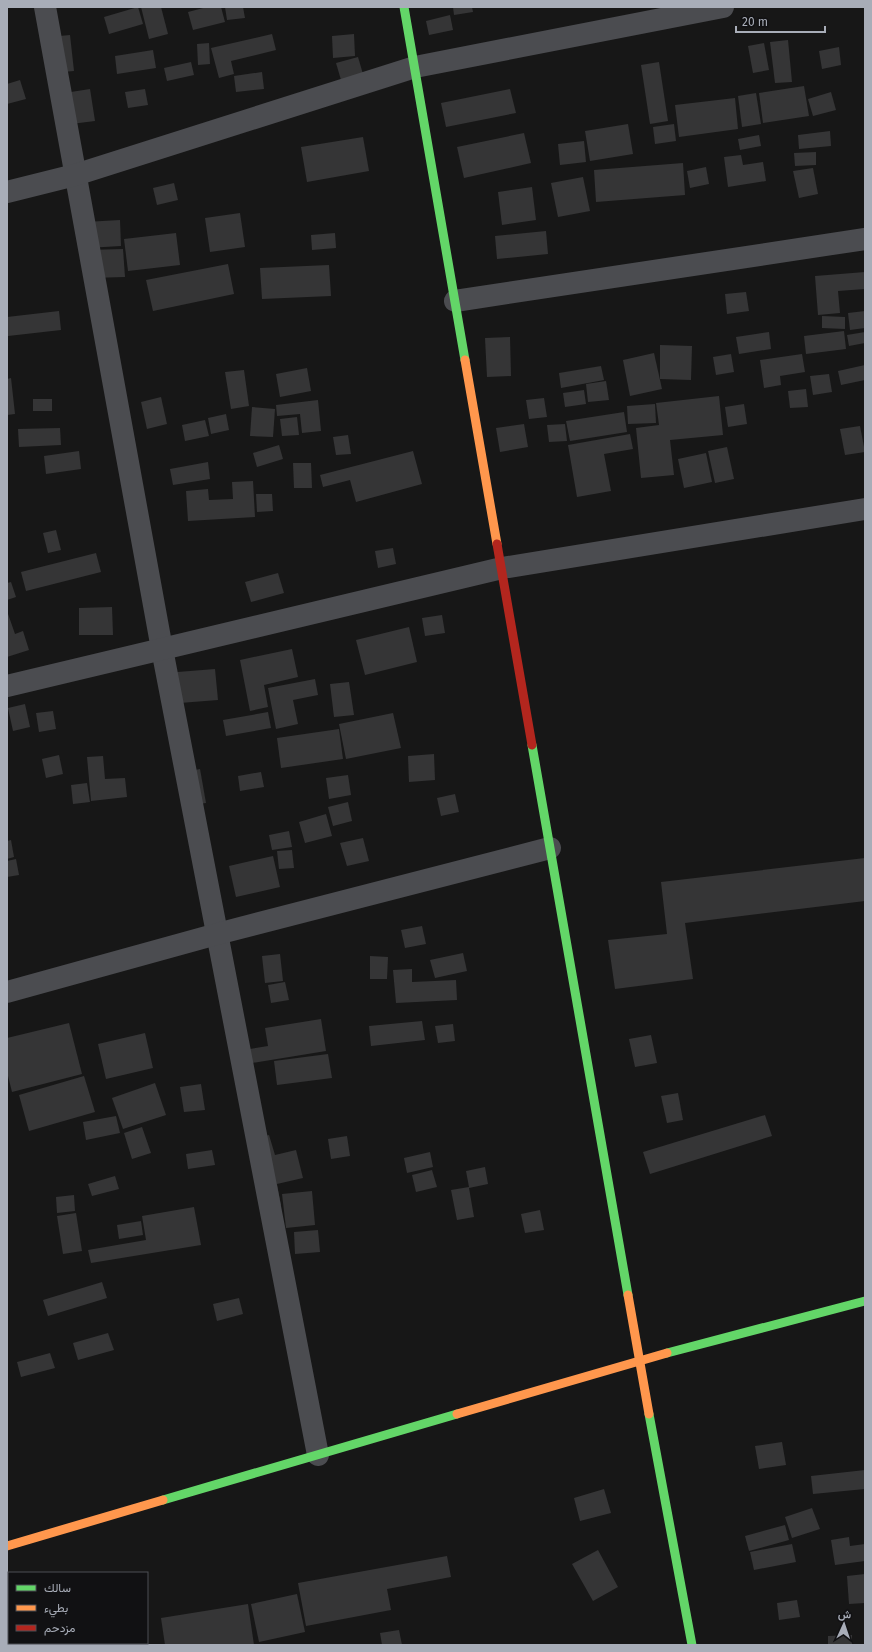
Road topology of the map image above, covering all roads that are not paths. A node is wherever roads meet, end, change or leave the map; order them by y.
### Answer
1 (45, 7) edge
2 (404, 7) edge
3 (723, 7) edge
4 (415, 67) junction
5 (75, 175) junction
6 (7, 192) edge
7 (865, 239) edge
8 (455, 301) junction
9 (865, 509) edge
10 (502, 568) junction
11 (162, 649) junction
12 (7, 686) edge
13 (550, 848) junction
14 (217, 934) junction
15 (7, 992) edge
16 (865, 1301) edge
17 (639, 1360) junction
18 (318, 1455) junction
19 (7, 1546) edge
20 (692, 1645) edge

1 - 5 street
2 - 4 street
3 - 4 street
4 - 5 street
4 - 8 street
5 - 6 street
5 - 11 street
7 - 8 street
8 - 10 street
9 - 10 street
10 - 11 street
10 - 13 street
11 - 12 street
11 - 14 street
13 - 14 street
13 - 17 street
14 - 15 street
14 - 18 street
16 - 17 street
17 - 18 street
17 - 20 street
18 - 19 street

